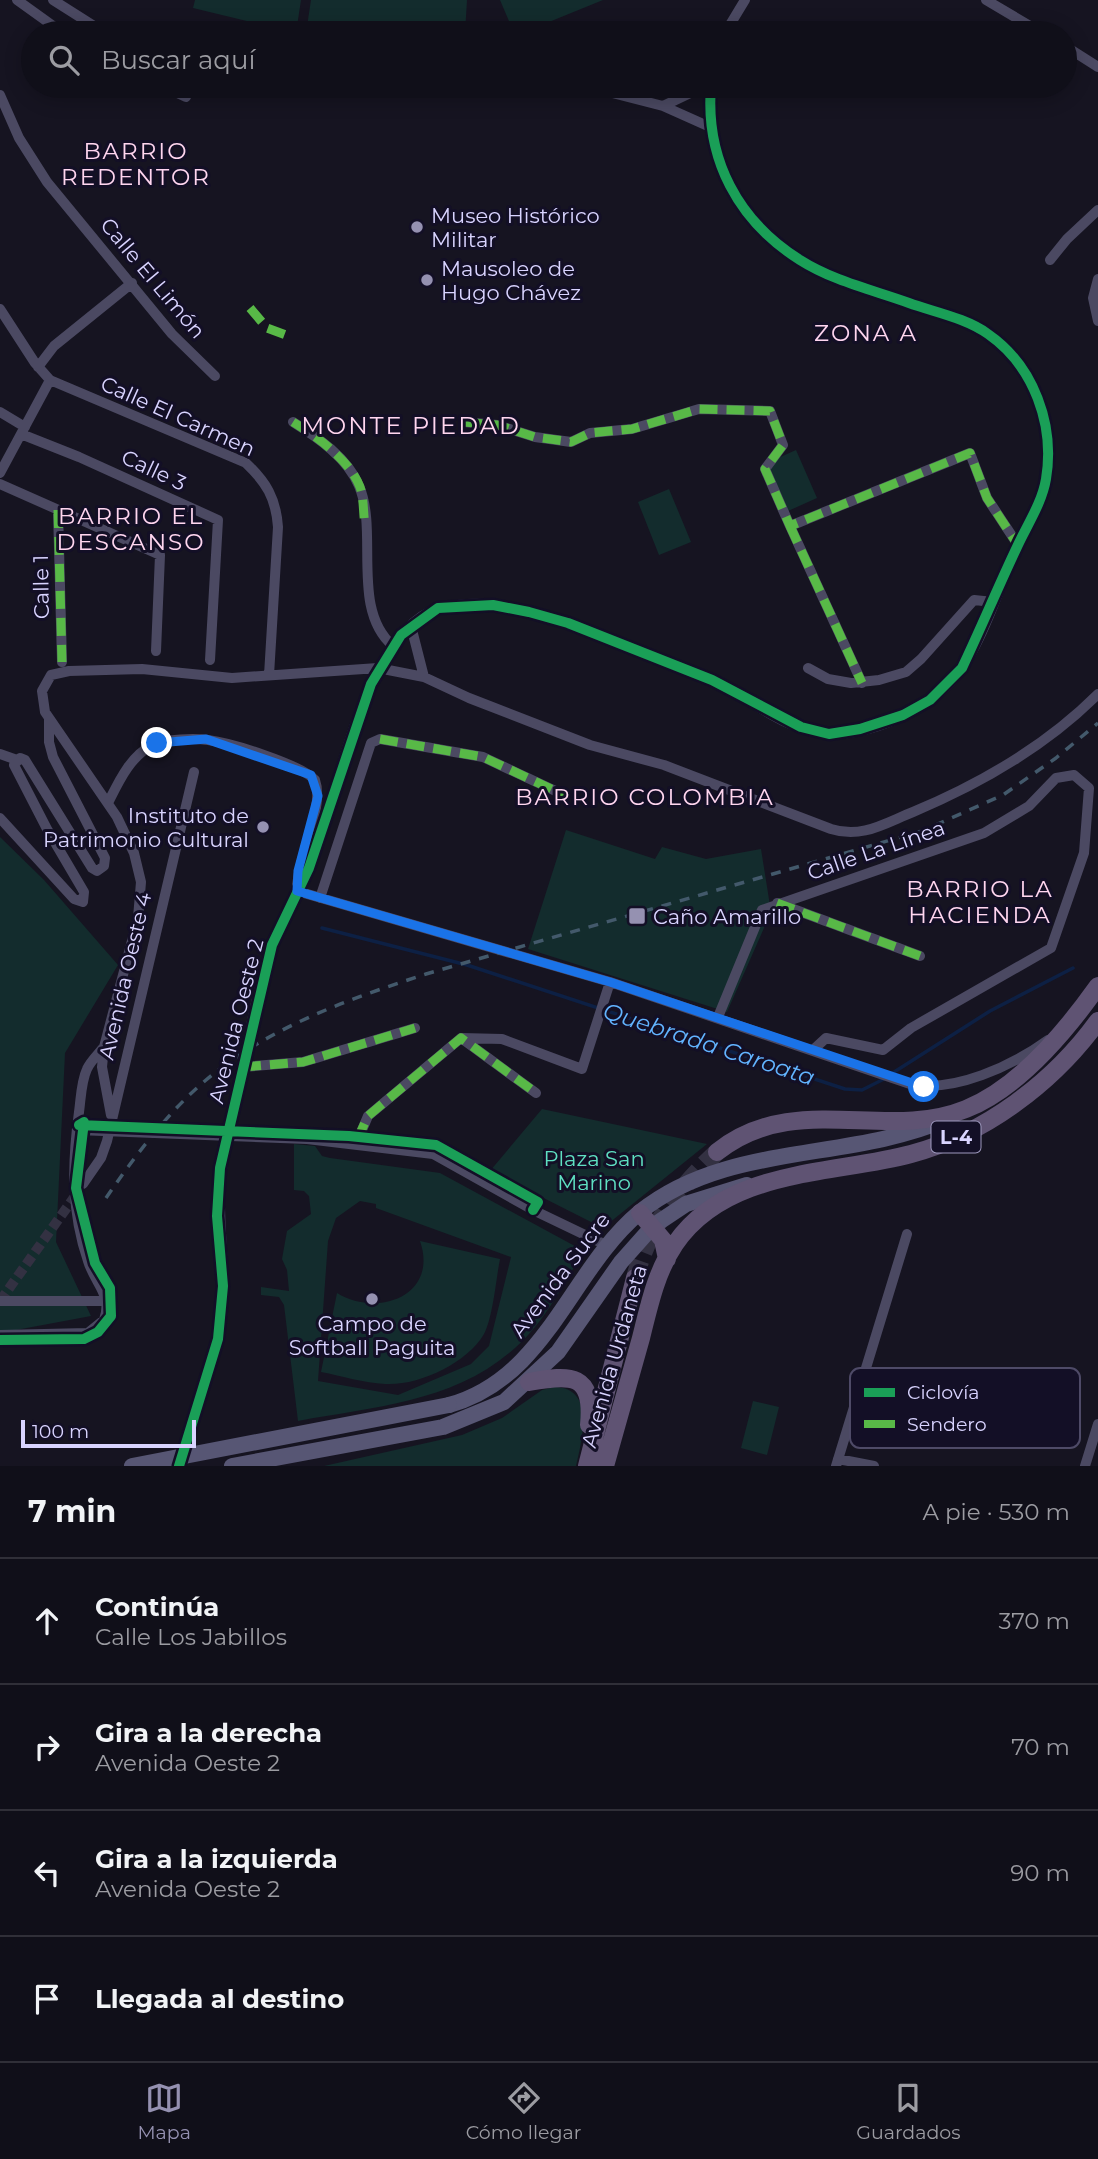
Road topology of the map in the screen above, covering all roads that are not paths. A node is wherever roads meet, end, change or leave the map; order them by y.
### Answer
1 (17, 0) edge
2 (53, 0) edge
3 (745, 0) edge
4 (986, 0) edge
5 (46, 21) edge
6 (86, 21) edge
7 (732, 21) edge
8 (1022, 21) edge
9 (1077, 53) edge
10 (1096, 64) edge
11 (0, 95) edge
12 (632, 98) edge
13 (680, 98) edge
14 (711, 98) edge
15 (663, 106) junction
16 (710, 127) junction
17 (1098, 210) edge
18 (1049, 260) dead end
19 (1098, 279) edge
20 (132, 283) junction
21 (0, 309) edge
22 (1098, 321) edge
23 (38, 367) junction
24 (215, 376) dead end
25 (50, 380) junction
26 (0, 412) edge
27 (293, 422) dead end
28 (464, 422) dead end
29 (23, 430) junction
30 (0, 473) edge
31 (0, 484) edge
32 (58, 510) junction
33 (790, 526) junction
34 (1018, 545) junction
35 (993, 602) junction
36 (411, 626) junction
37 (393, 646) junction
38 (156, 651) dead end
39 (211, 660) dead end
40 (62, 662) dead end
41 (378, 668) junction
42 (808, 668) dead end
43 (270, 676) junction
44 (424, 677) junction
45 (862, 683) junction
46 (1098, 694) edge
47 (49, 719) junction
48 (0, 754) edge
49 (17, 760) junction
50 (194, 772) dead end
51 (564, 796) dead end
52 (108, 803) junction
53 (0, 818) edge
54 (297, 891) junction
55 (320, 898) junction
56 (777, 903) junction
57 (920, 956) dead end
58 (610, 982) junction
59 (1098, 986) edge
60 (718, 1017) junction
61 (1072, 1021) junction
62 (1097, 1024) edge
63 (415, 1028) dead end
64 (461, 1038) junction
65 (104, 1047) junction
66 (813, 1050) junction
67 (243, 1067) junction
68 (536, 1093) dead end
69 (965, 1110) junction
70 (111, 1115) junction
71 (231, 1124) dead end
72 (77, 1129) junction
73 (227, 1141) dead end
74 (356, 1144) junction
75 (717, 1152) tunnel mouth
76 (776, 1178) junction
77 (83, 1184) tunnel mouth
78 (640, 1213) junction
79 (653, 1226) junction
80 (907, 1234) dead end
81 (608, 1246) junction
82 (667, 1259) junction
83 (635, 1278) tunnel mouth
84 (0, 1301) edge
85 (108, 1301) junction
86 (0, 1335) edge
87 (866, 1368) edge
88 (529, 1382) junction
89 (850, 1420) edge
90 (1098, 1424) edge
91 (188, 1435) tunnel mouth
92 (837, 1462) edge
93 (132, 1466) edge
94 (232, 1466) edge
95 (586, 1466) edge
96 (605, 1466) edge
97 (874, 1466) edge
98 (1085, 1466) edge

1 - 5 street
2 - 6 street
3 - 7 street
4 - 8 street
9 - 10 street
11 - 20 street, Calle El Limón
12 - 15 street
13 - 15 street
14 - 16 street
15 - 16 street
16 - 34 street
17 - 18 street
19 - 22 street
20 - 23 street
20 - 24 street, Calle El Limón
21 - 23 street, Calle El Carmen
23 - 25 street, Calle El Carmen
25 - 29 street
25 - 43 street, Calle El Carmen
26 - 29 street
27 - 37 street
28 - 33 street
29 - 30 street
29 - 39 street, Calle 3
31 - 32 street
32 - 38 street
32 - 40 street, Calle 1
33 - 34 street
33 - 45 street
34 - 35 street
35 - 36 street
35 - 45 street
36 - 37 street
36 - 44 street
37 - 41 street
41 - 43 street
41 - 44 street
41 - 54 street
42 - 45 street
43 - 47 street
44 - 46 street
47 - 49 street
47 - 52 street
48 - 49 street
49 - 53 street
50 - 70 street, Avenida Oeste 4
51 - 55 street
52 - 54 street, Avenida Oeste 2
52 - 65 street
54 - 55 street
54 - 67 street, Avenida Oeste 2
55 - 58 street
56 - 57 street
56 - 60 street, Calle La Línea
56 - 66 street, Calle La Línea
58 - 60 street
58 - 64 street
59 - 61 main road, Avenida Sucre / L-4
60 - 66 street
61 - 66 street
61 - 69 main road, Avenida Sucre / L-4
62 - 76 main road, Avenida Sucre / L-4
63 - 67 street
64 - 68 street
64 - 74 street
65 - 70 street
65 - 72 street, Avenida Oeste 4
67 - 71 street, Avenida Oeste 2
69 - 75 main road, L-4
69 - 78 main road, Avenida Sucre
70 - 77 street, Avenida Oeste 4
72 - 74 street, bridge
72 - 85 street, Avenida Oeste 4
73 - 91 street
74 - 81 street
76 - 79 main road, Avenida Sucre / L-4
76 - 82 main road, L-4
78 - 79 main road
78 - 81 main road, Avenida Sucre
79 - 82 main road
79 - 88 main road, Avenida Sucre / L-4
80 - 87 street
81 - 93 main road, Avenida Sucre, bridge
82 - 96 main road, Avenida Urdaneta / L-4
83 - 95 main road
84 - 85 street
85 - 86 street
88 - 94 main road, Avenida Sucre
88 - 95 main road
89 - 92 street
90 - 98 street
92 - 97 street

